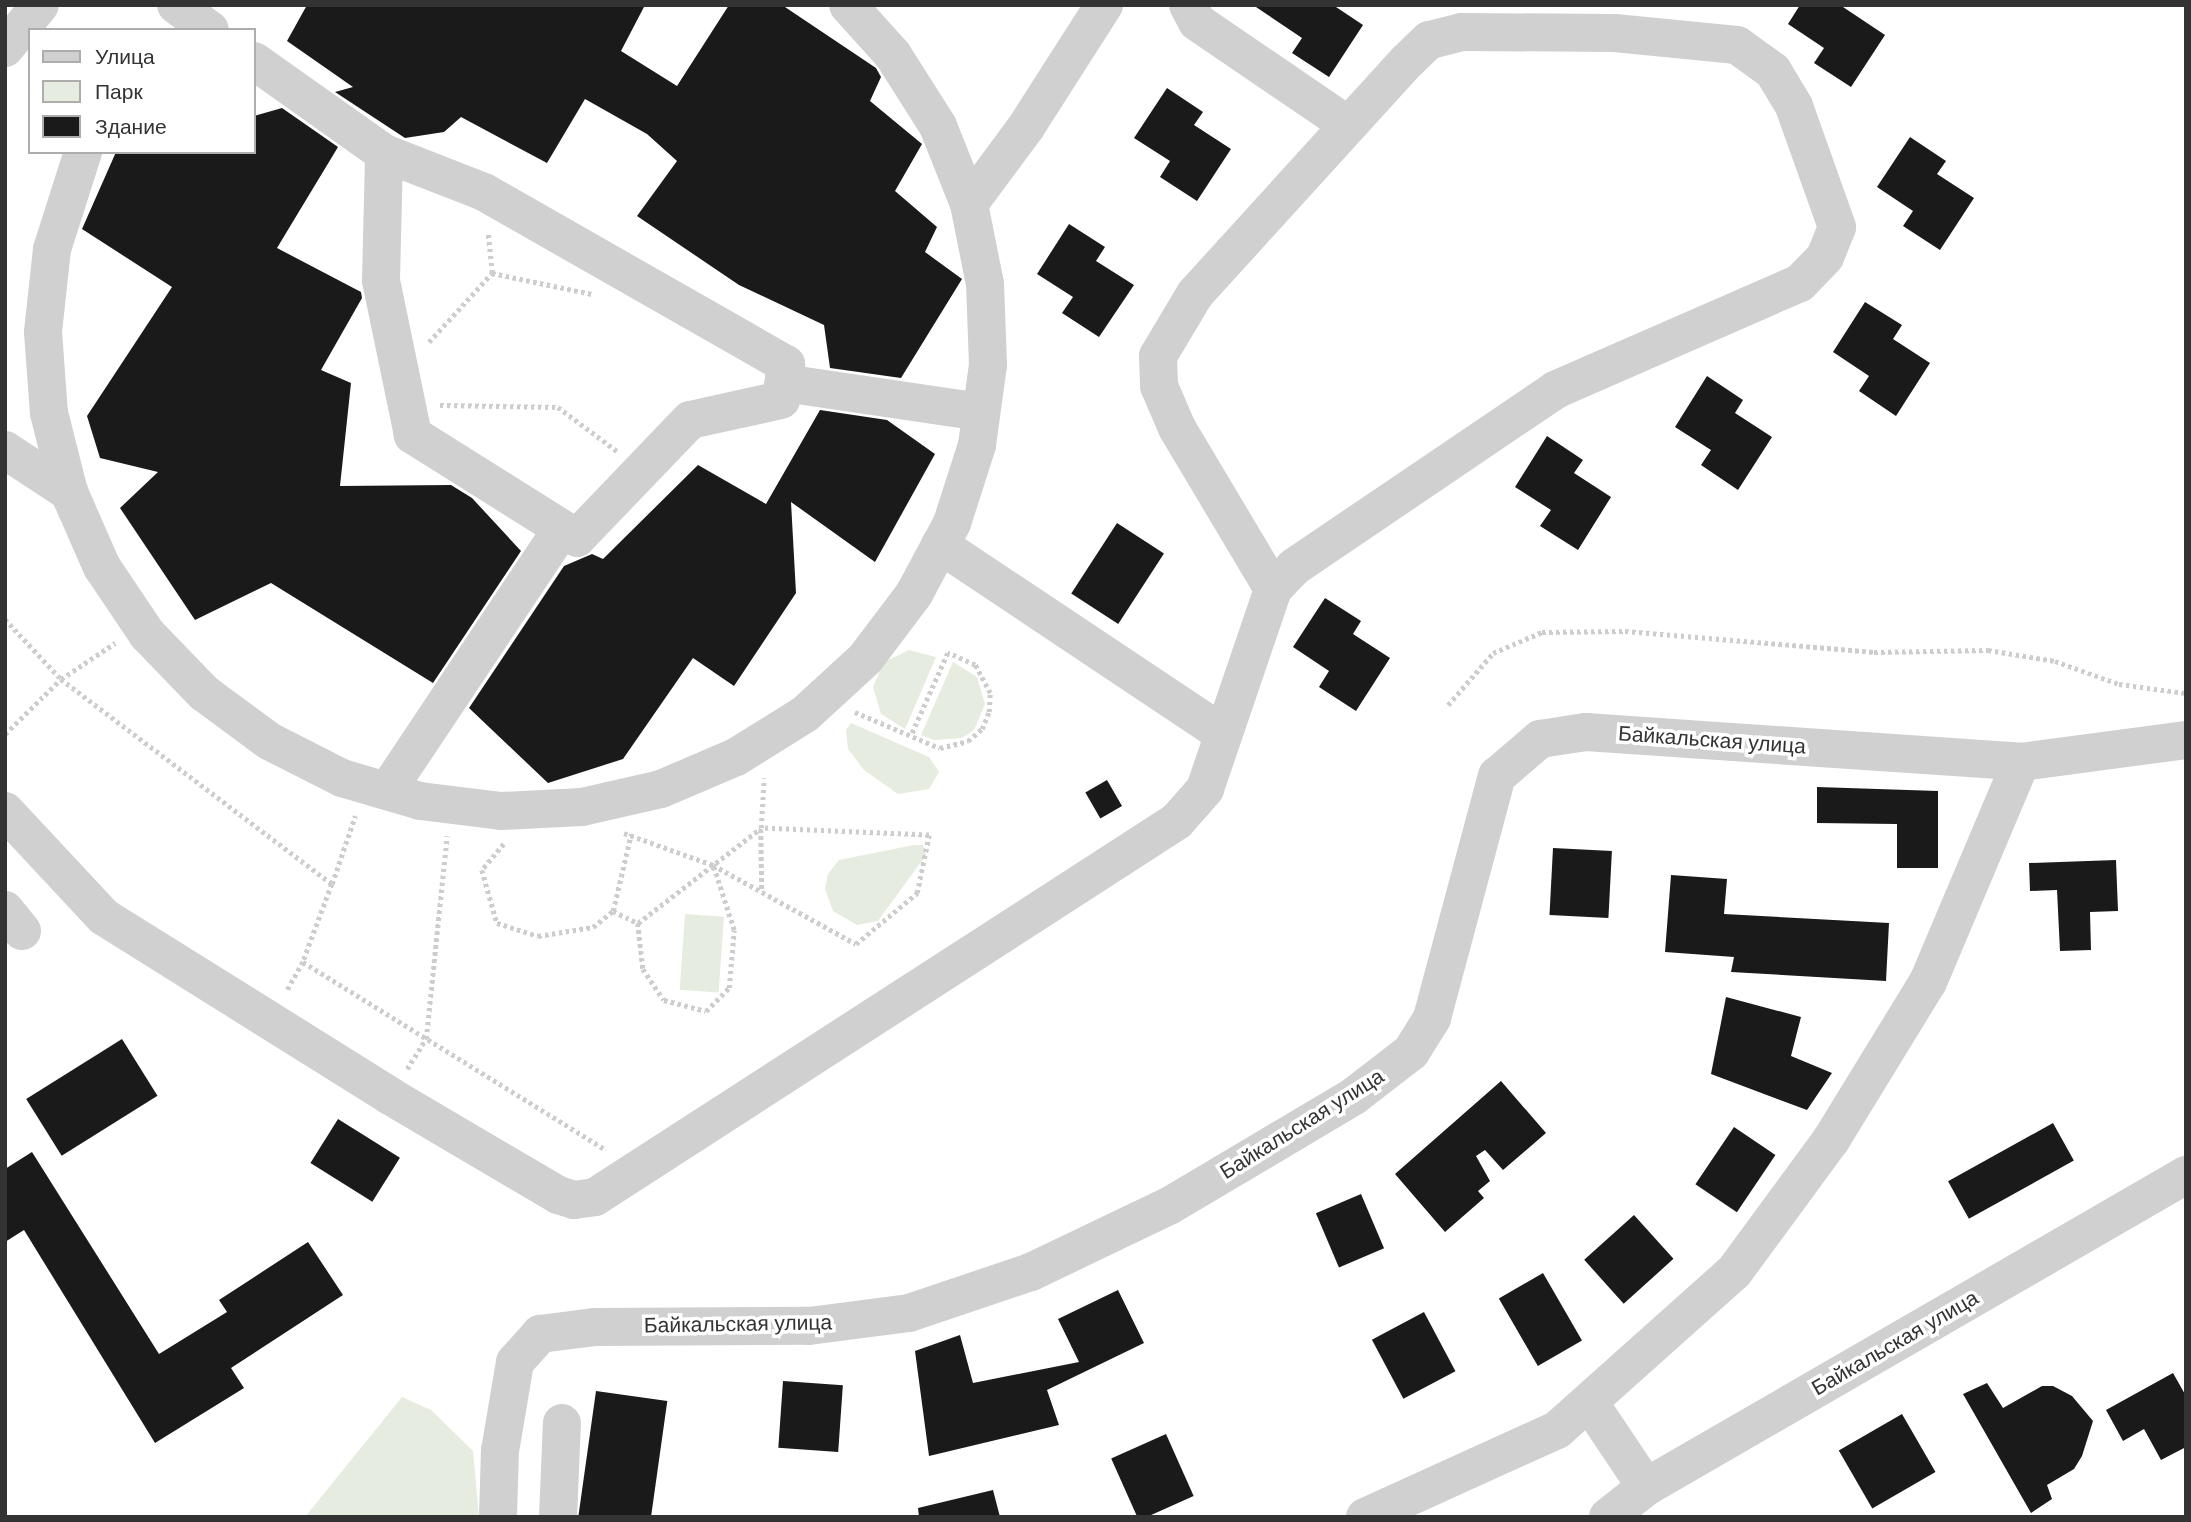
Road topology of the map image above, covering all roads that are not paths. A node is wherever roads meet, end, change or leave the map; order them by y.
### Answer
1 (40, 5) edge
2 (848, 5) edge
3 (1104, 5) edge
4 (1188, 5) edge
5 (174, 12) edge
6 (207, 28) edge
7 (5, 48) edge
8 (256, 62) edge
9 (1348, 125) junction
10 (384, 153) junction
11 (82, 154) edge
12 (969, 204) junction
13 (784, 383) junction
14 (981, 412) junction
15 (5, 450) edge
16 (69, 492) junction
17 (562, 528) junction
18 (940, 545) junction
19 (1273, 589) junction
20 (1223, 734) junction
21 (2186, 740) edge
22 (2021, 762) junction
23 (376, 788) junction
24 (5, 811) edge
25 (2186, 1175) edge
26 (1588, 1402) junction
27 (562, 1423) dead end
28 (1646, 1487) junction
29 (498, 1517) edge
30 (558, 1517) edge
31 (1365, 1517) edge
32 (1608, 1517) edge

1 - 7 street
2 - 12 street
3 - 12 street
4 - 9 street
5 - 6 street
8 - 10 street
9 - 19 street
9 - 19 street
10 - 13 street
10 - 17 street
11 - 16 street
12 - 14 street
13 - 14 street
13 - 17 street
14 - 18 street
15 - 16 street
16 - 23 street
17 - 23 street
18 - 20 street
18 - 23 street
19 - 20 street
20 - 24 street
21 - 22 street, Байкальская улица
22 - 26 street
22 - 29 street, Байкальская улица
25 - 28 street, Байкальская улица
26 - 28 street
26 - 31 street
27 - 30 street
28 - 32 street, Байкальская улица

